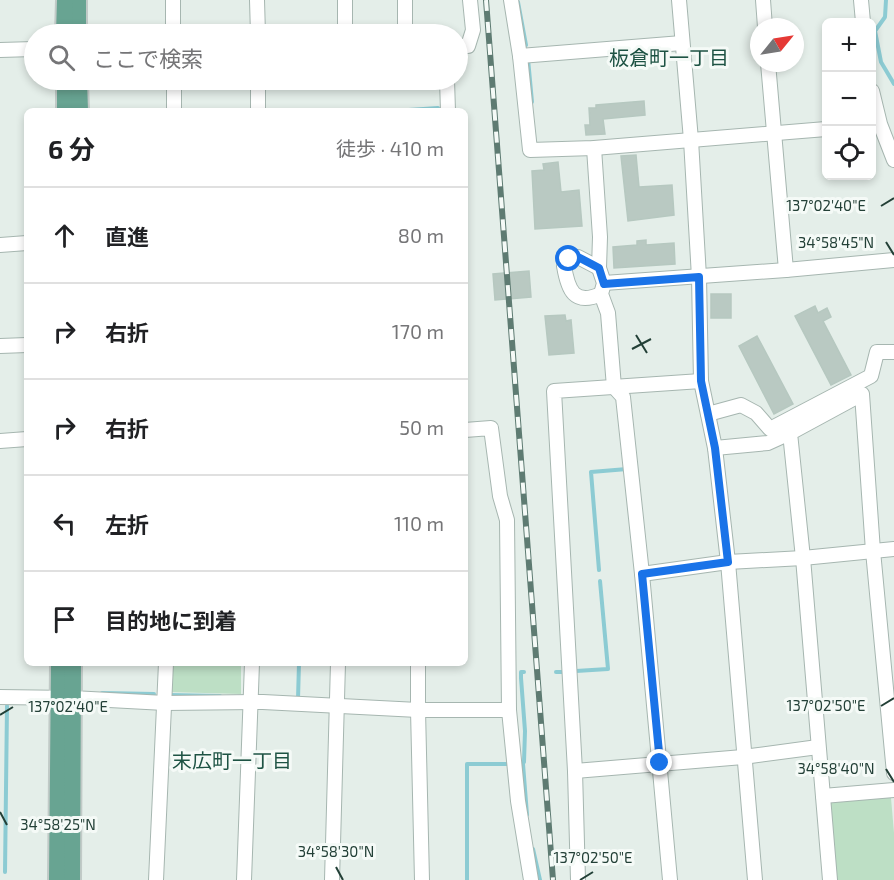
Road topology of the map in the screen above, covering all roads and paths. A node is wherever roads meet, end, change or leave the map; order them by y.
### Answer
1 (65, 0) edge
2 (78, 0) edge
3 (173, 0) edge
4 (257, 0) edge
5 (345, 0) edge
6 (405, 0) edge
7 (470, 0) edge
8 (511, 0) edge
9 (679, 0) edge
10 (763, 0) edge
11 (861, 0) edge
12 (764, 18) edge
13 (863, 18) edge
14 (64, 24) edge
15 (78, 24) edge
16 (173, 24) edge
17 (258, 24) edge
18 (345, 24) edge
19 (405, 24) edge
20 (682, 44) junction
21 (468, 46) edge
22 (24, 49) edge
23 (0, 50) edge
24 (520, 56) junction
25 (769, 72) edge
26 (65, 90) edge
27 (79, 90) edge
28 (174, 90) edge
29 (258, 90) edge
30 (447, 90) edge
31 (65, 108) edge
32 (80, 108) edge
33 (174, 108) edge
34 (258, 108) edge
35 (448, 108) edge
36 (876, 124) edge
37 (822, 129) edge
38 (773, 134) junction
39 (691, 140) junction
40 (594, 148) junction
41 (894, 160) edge
42 (24, 243) edge
43 (0, 245) edge
44 (894, 260) edge
45 (599, 268) junction
46 (786, 270) junction
47 (699, 277) junction
48 (602, 289) junction
49 (24, 345) edge
50 (0, 346) edge
51 (894, 351) edge
52 (701, 381) junction
53 (614, 387) junction
54 (708, 414) junction
55 (468, 430) edge
56 (790, 433) junction
57 (24, 439) edge
58 (0, 441) edge
59 (715, 448) junction
60 (894, 549) edge
61 (873, 551) junction
62 (803, 558) junction
63 (728, 562) junction
64 (642, 574) junction
65 (60, 666) edge
66 (72, 666) edge
67 (165, 666) edge
68 (252, 666) edge
69 (338, 666) edge
70 (418, 666) edge
71 (0, 697) edge
72 (65, 698) junction
73 (165, 703) junction
74 (252, 703) junction
75 (337, 706) junction
76 (418, 710) junction
77 (509, 710) junction
78 (818, 747) junction
79 (743, 757) junction
80 (660, 763) junction
81 (575, 771) junction
82 (894, 773) edge
83 (894, 789) edge
84 (822, 796) junction
85 (57, 880) edge
86 (72, 880) edge
87 (156, 880) edge
88 (244, 880) edge
89 (332, 880) edge
90 (422, 880) edge
91 (531, 880) edge
92 (578, 880) edge
93 (670, 880) edge
94 (755, 880) edge
95 (830, 880) edge

1 - 14 main road
2 - 15 main road
3 - 16 street
4 - 17 street
5 - 18 street
6 - 19 street
7 - 21 street
8 - 24 street
9 - 20 street
10 - 12 street
11 - 13 street
20 - 24 street
20 - 39 street
22 - 23 street
24 - 40 street
25 - 38 street
26 - 31 main road
27 - 32 main road
28 - 33 street
29 - 34 street
30 - 35 street
36 - 41 street
37 - 38 street
38 - 39 street
38 - 46 street
39 - 40 street
39 - 47 street
40 - 45 street
42 - 43 street
44 - 46 street
45 - 48 street
45 - 48 street
46 - 47 street
47 - 48 street
47 - 52 street
48 - 53 street
49 - 50 street
51 - 54 street
52 - 53 street
52 - 54 street
53 - 64 street
53 - 81 street
54 - 59 street
55 - 77 street
56 - 59 street
56 - 61 street
56 - 62 street
57 - 58 street
59 - 63 street
60 - 61 street
61 - 62 street
61 - 82 street
62 - 63 street
62 - 78 street
63 - 64 street
63 - 79 street
64 - 80 street
65 - 72 main road
66 - 72 main road
67 - 73 street
68 - 74 street
69 - 75 street
70 - 76 street
71 - 72 street
72 - 73 street
72 - 85 main road
72 - 86 main road
73 - 74 street
73 - 87 street
74 - 75 street
74 - 88 street
75 - 76 street
75 - 89 street
76 - 77 street
76 - 90 street
77 - 91 street
78 - 79 street
78 - 84 street
79 - 80 street
79 - 94 street
80 - 81 street
80 - 93 street
81 - 92 street
83 - 84 street
84 - 95 street

